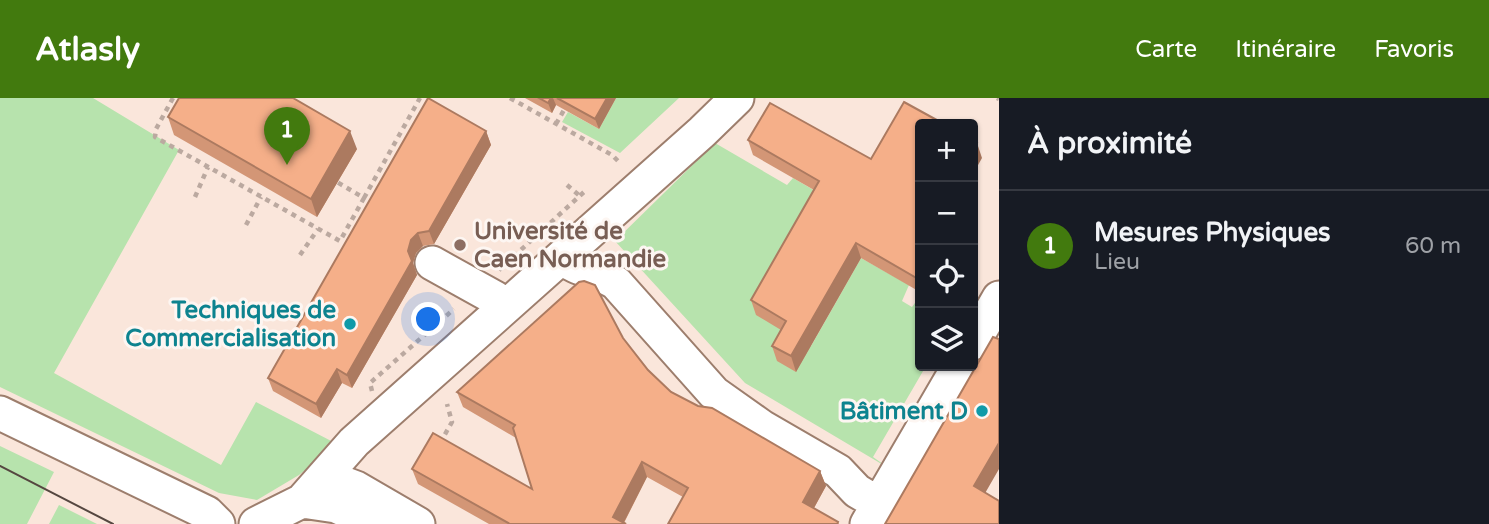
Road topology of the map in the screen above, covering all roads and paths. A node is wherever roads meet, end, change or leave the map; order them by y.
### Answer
1 (173, 98) edge
2 (420, 98) edge
3 (510, 98) edge
4 (737, 98) edge
5 (564, 110) edge
6 (556, 124) junction
7 (619, 162) dead end
8 (208, 167) junction
9 (337, 182) dead end
10 (567, 185) dead end
11 (582, 194) junction
12 (195, 197) dead end
13 (261, 197) junction
14 (285, 198) edge
15 (364, 198) junction
16 (586, 203) dead end
17 (279, 208) junction
18 (246, 225) dead end
19 (318, 229) junction
20 (300, 255) dead end
21 (562, 257) junction
22 (432, 264) dead end
23 (501, 268) dead end
24 (997, 305) edge
25 (457, 306) dead end
26 (505, 307) junction
27 (978, 335) edge
28 (956, 371) edge
29 (382, 397) dead end
30 (446, 404) dead end
31 (0, 414) edge
32 (0, 430) edge
33 (432, 444) edge
34 (324, 476) junction
35 (302, 501) junction
36 (873, 514) edge
37 (190, 524) edge
38 (218, 524) edge
39 (256, 524) edge
40 (376, 524) edge
41 (418, 524) edge

1 - 8 path
2 - 15 path
3 - 6 path
4 - 21 street
5 - 6 path
6 - 7 path
8 - 12 path
8 - 13 path
9 - 15 path
10 - 11 path
11 - 16 path
11 - 23 path
13 - 17 path
13 - 18 path
14 - 17 path
15 - 19 path
17 - 19 path
19 - 20 path
21 - 26 street
21 - 36 street
22 - 26 street
24 - 27 street
25 - 29 path
26 - 34 street
28 - 36 street
30 - 33 path
31 - 38 street
32 - 37 street
34 - 35 street
34 - 41 street
35 - 39 street
35 - 40 street

